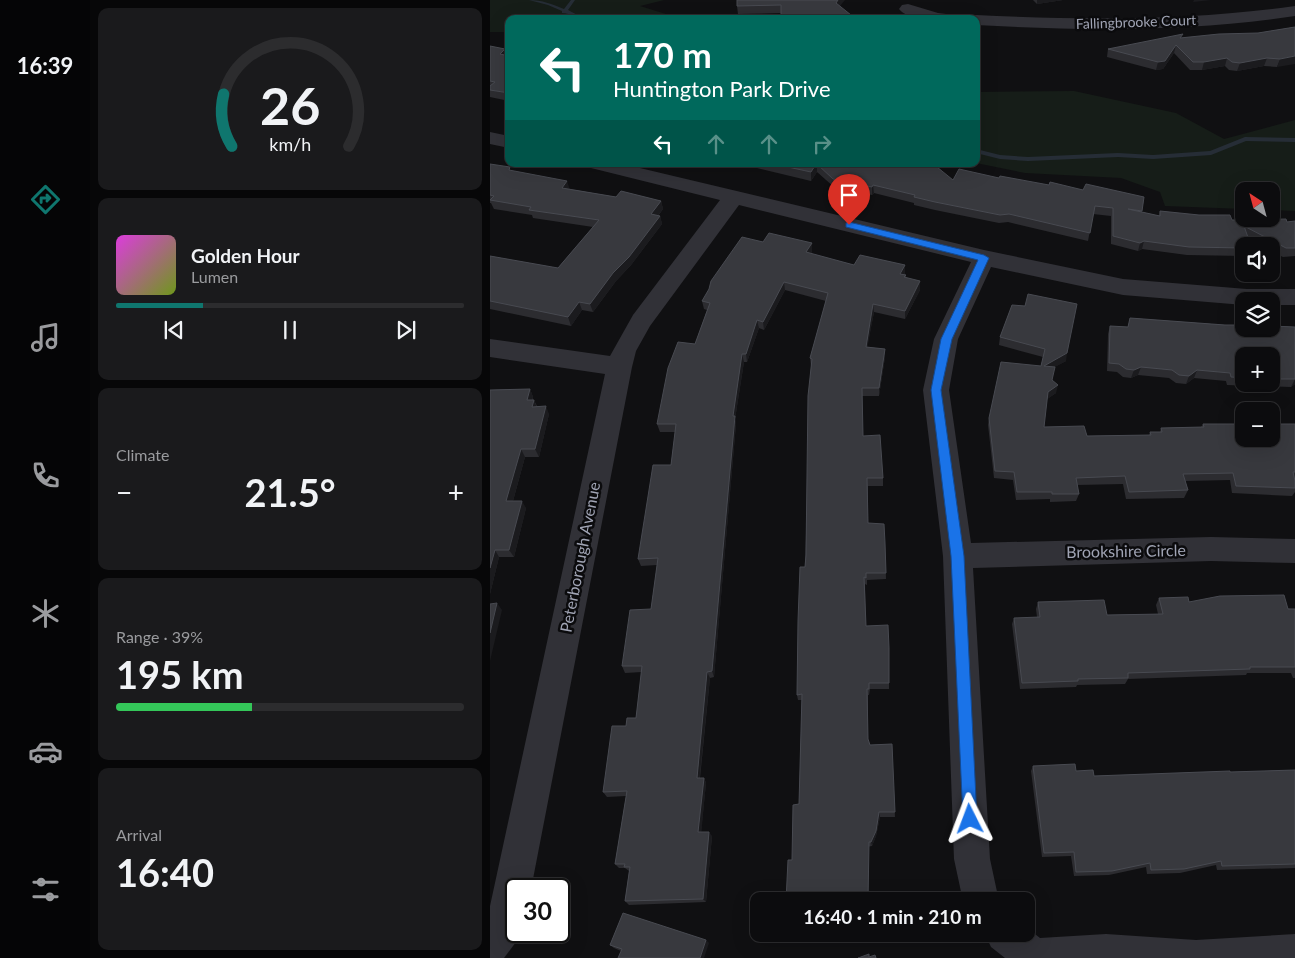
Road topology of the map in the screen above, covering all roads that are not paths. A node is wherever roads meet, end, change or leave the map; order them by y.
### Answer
1 (908, 9) dead end
2 (1295, 11) edge
3 (927, 15) edge
4 (980, 20) edge
5 (490, 138) edge
6 (505, 141) edge
7 (611, 167) edge
8 (734, 196) junction
9 (984, 258) junction
10 (1295, 297) edge
11 (490, 348) edge
12 (619, 367) junction
13 (1295, 551) edge
14 (958, 556) junction
15 (979, 892) edge
16 (1015, 942) edge
17 (490, 945) edge
18 (1295, 953) edge
19 (1196, 958) edge

1 - 3 street
2 - 4 street, Fallingbrooke Court
5 - 6 street
7 - 8 street
8 - 9 street
8 - 12 street, Peterborough Avenue
9 - 10 street
9 - 14 street
11 - 12 street
12 - 17 street, Peterborough Avenue
13 - 14 street, Brookshire Circle
14 - 15 street
16 - 19 street
18 - 19 street

